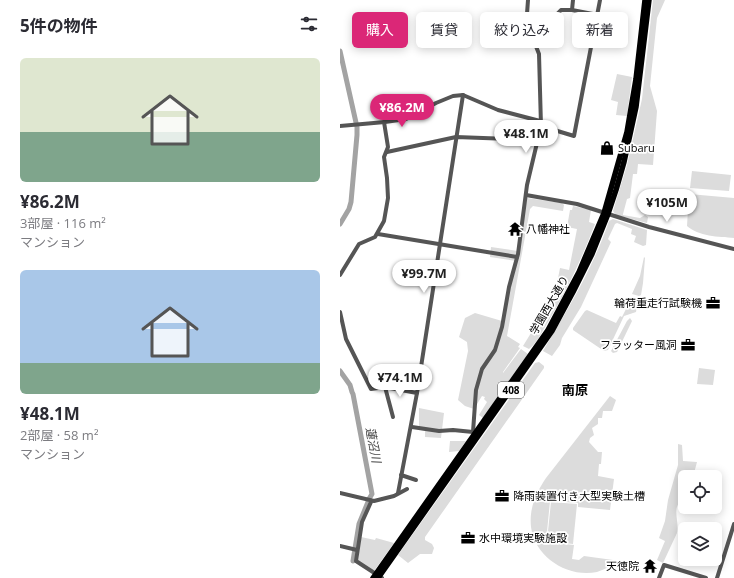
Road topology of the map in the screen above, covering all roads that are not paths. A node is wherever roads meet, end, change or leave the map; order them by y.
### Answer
1 (528, 0) edge
2 (573, 0) edge
3 (600, 0) edge
4 (645, 0) edge
5 (649, 0) edge
6 (572, 10) junction
7 (527, 12) edge
8 (559, 12) edge
9 (582, 12) edge
10 (598, 12) edge
11 (537, 48) edge
12 (591, 48) edge
13 (462, 95) junction
14 (384, 122) junction
15 (541, 124) junction
16 (340, 126) edge
17 (629, 132) junction
18 (456, 137) junction
19 (537, 140) junction
20 (387, 152) junction
21 (526, 195) junction
22 (606, 214) junction
23 (378, 234) junction
24 (440, 244) junction
25 (734, 249) edge
26 (517, 257) junction
27 (340, 275) edge
28 (340, 312) edge
29 (385, 387) junction
30 (418, 393) junction
31 (393, 417) dead end
32 (412, 427) junction
33 (474, 433) junction
34 (401, 475) junction
35 (416, 480) dead end
36 (407, 489) dead end
37 (340, 493) edge
38 (398, 493) junction
39 (371, 502) junction
40 (734, 524) edge
41 (340, 546) edge
42 (355, 549) junction
43 (378, 577) edge
44 (660, 578) edge
45 (706, 578) edge
46 (717, 578) edge

1 - 7 street
2 - 6 street
3 - 10 street
4 - 17 highway, 学園西大通り / 408
5 - 17 highway, 学園西大通り / 408
6 - 8 street
6 - 9 street
11 - 15 street
12 - 15 street
13 - 14 street
13 - 15 street
13 - 18 street
14 - 16 street
14 - 20 street
15 - 19 street
17 - 22 highway, 学園西大通り / 408
18 - 19 street
18 - 20 street
18 - 24 street
19 - 21 street
20 - 23 street
21 - 22 street
21 - 26 street
22 - 25 street
22 - 33 highway, 学園西大通り / 408
22 - 43 highway, 学園西大通り / 408
23 - 24 street
23 - 27 street
24 - 26 street
24 - 30 street
26 - 33 street
28 - 29 street
29 - 30 street
29 - 31 street
30 - 32 street
32 - 33 street
32 - 34 street
33 - 43 highway, 学園西大通り / 408
34 - 35 street
34 - 38 street
36 - 38 street
37 - 39 street
38 - 39 street
39 - 42 street
40 - 46 street
41 - 42 street
42 - 43 street
44 - 45 street

